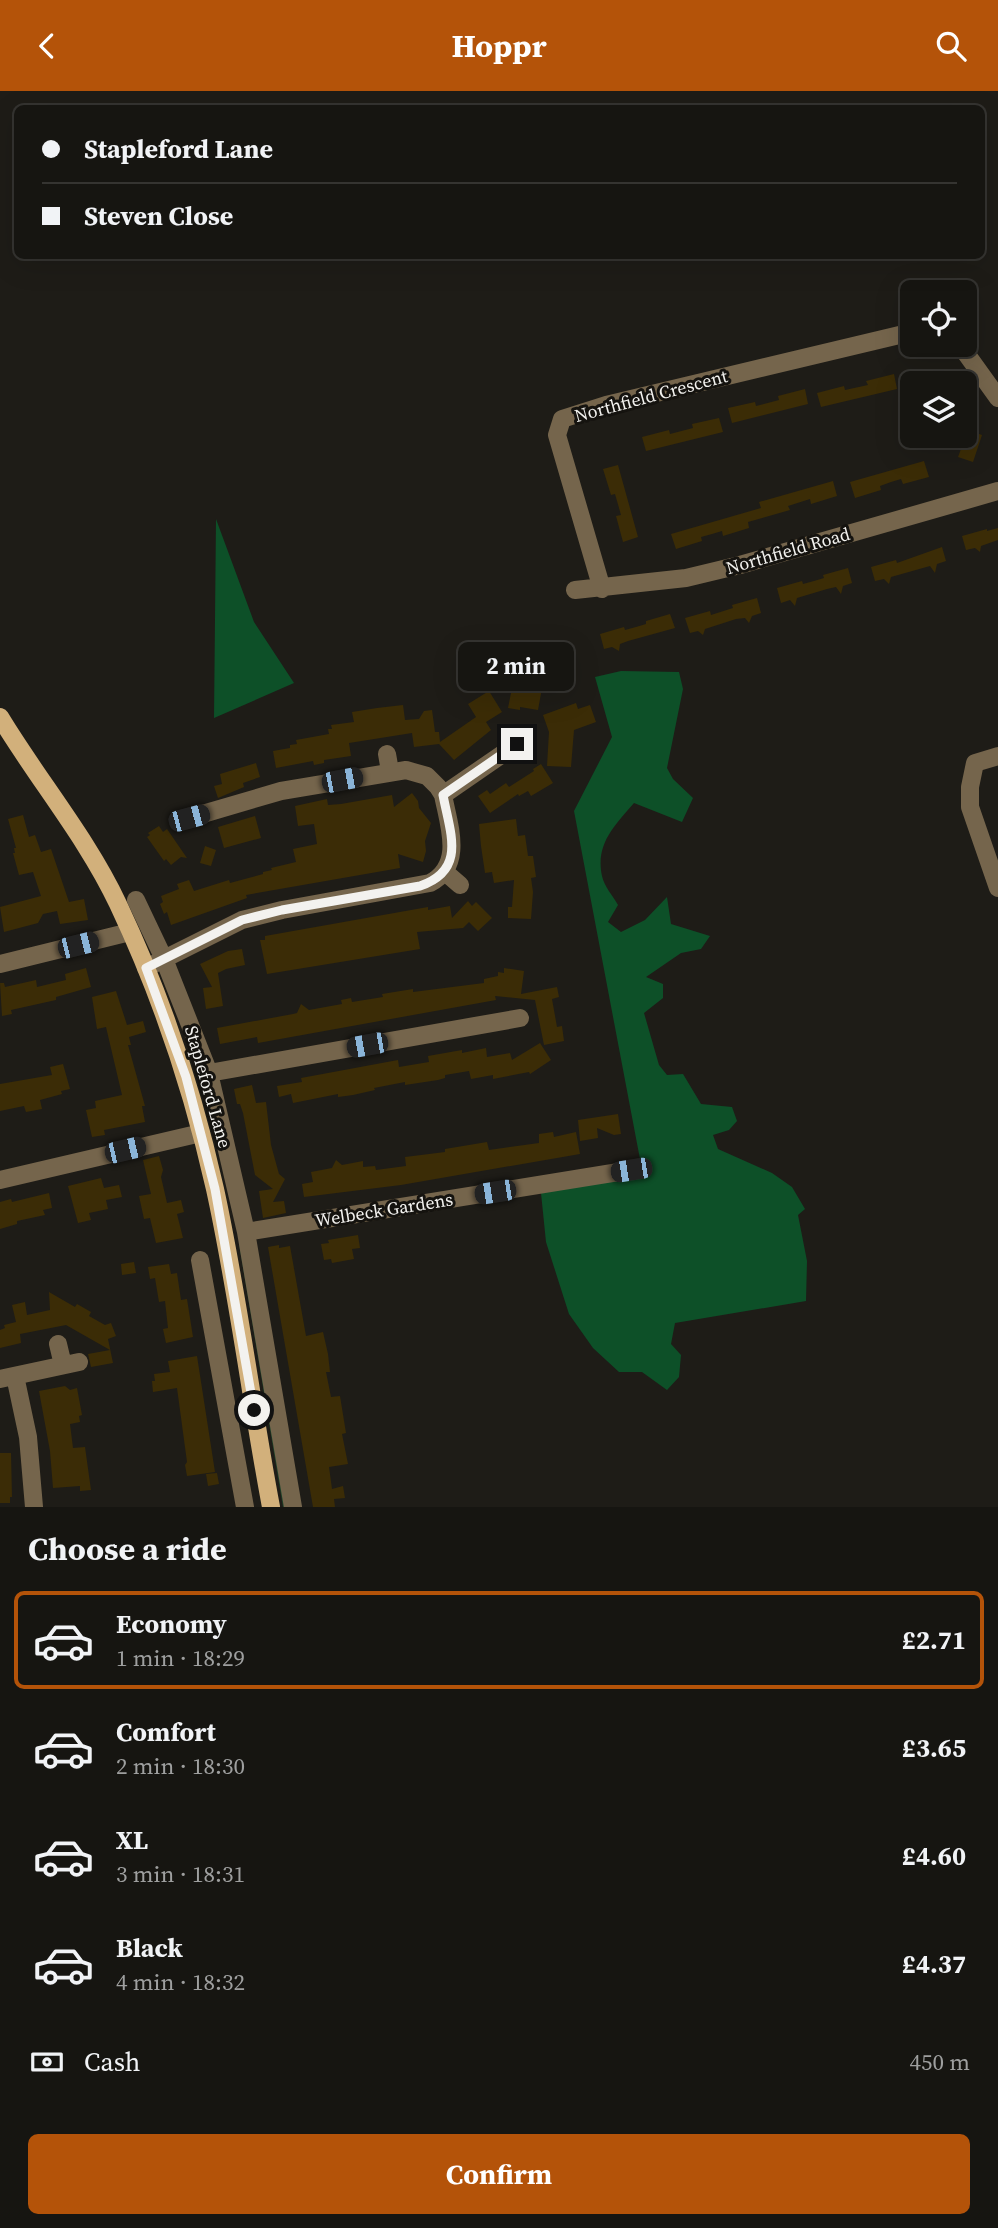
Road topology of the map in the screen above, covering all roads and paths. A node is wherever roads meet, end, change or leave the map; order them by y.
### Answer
1 (900, 335) edge
2 (969, 357) edge
3 (998, 398) edge
4 (998, 491) edge
5 (602, 589) junction
6 (575, 590) dead end
7 (0, 717) edge
8 (517, 744) dead end
9 (998, 756) edge
10 (443, 795) junction
11 (202, 820) dead end
12 (994, 861) edge
13 (445, 872) junction
14 (460, 885) dead end
15 (998, 888) edge
16 (136, 900) dead end
17 (130, 932) junction
18 (164, 959) junction
19 (0, 964) edge
20 (146, 968) junction
21 (520, 1018) dead end
22 (209, 1073) junction
23 (201, 1133) junction
24 (602, 1156) dead end
25 (631, 1170) dead end
26 (605, 1174) junction
27 (0, 1180) edge
28 (246, 1232) junction
29 (198, 1260) dead end
30 (58, 1344) dead end
31 (8, 1378) edge
32 (34, 1507) edge
33 (245, 1507) edge
34 (271, 1507) edge
35 (293, 1507) edge

1 - 5 street, Northfield Crescent
2 - 3 street
4 - 5 street, Northfield Road
5 - 6 street, Northfield Road
7 - 17 main road, Stapleford Lane
8 - 10 street
9 - 12 street
10 - 11 street
10 - 13 street
12 - 15 street
13 - 14 street
13 - 18 street
16 - 18 street, Stapleford Lane
17 - 19 street
17 - 20 main road, Stapleford Lane
18 - 20 street
18 - 22 street, Stapleford Lane
20 - 23 main road, Stapleford Lane
21 - 22 street
22 - 28 street, Stapleford Lane
23 - 27 street
23 - 34 main road, Stapleford Lane
24 - 26 street
25 - 26 street, Welbeck Gardens
26 - 28 street, Welbeck Gardens
28 - 35 street, Stapleford Lane
29 - 33 street
30 - 31 street
31 - 32 street

